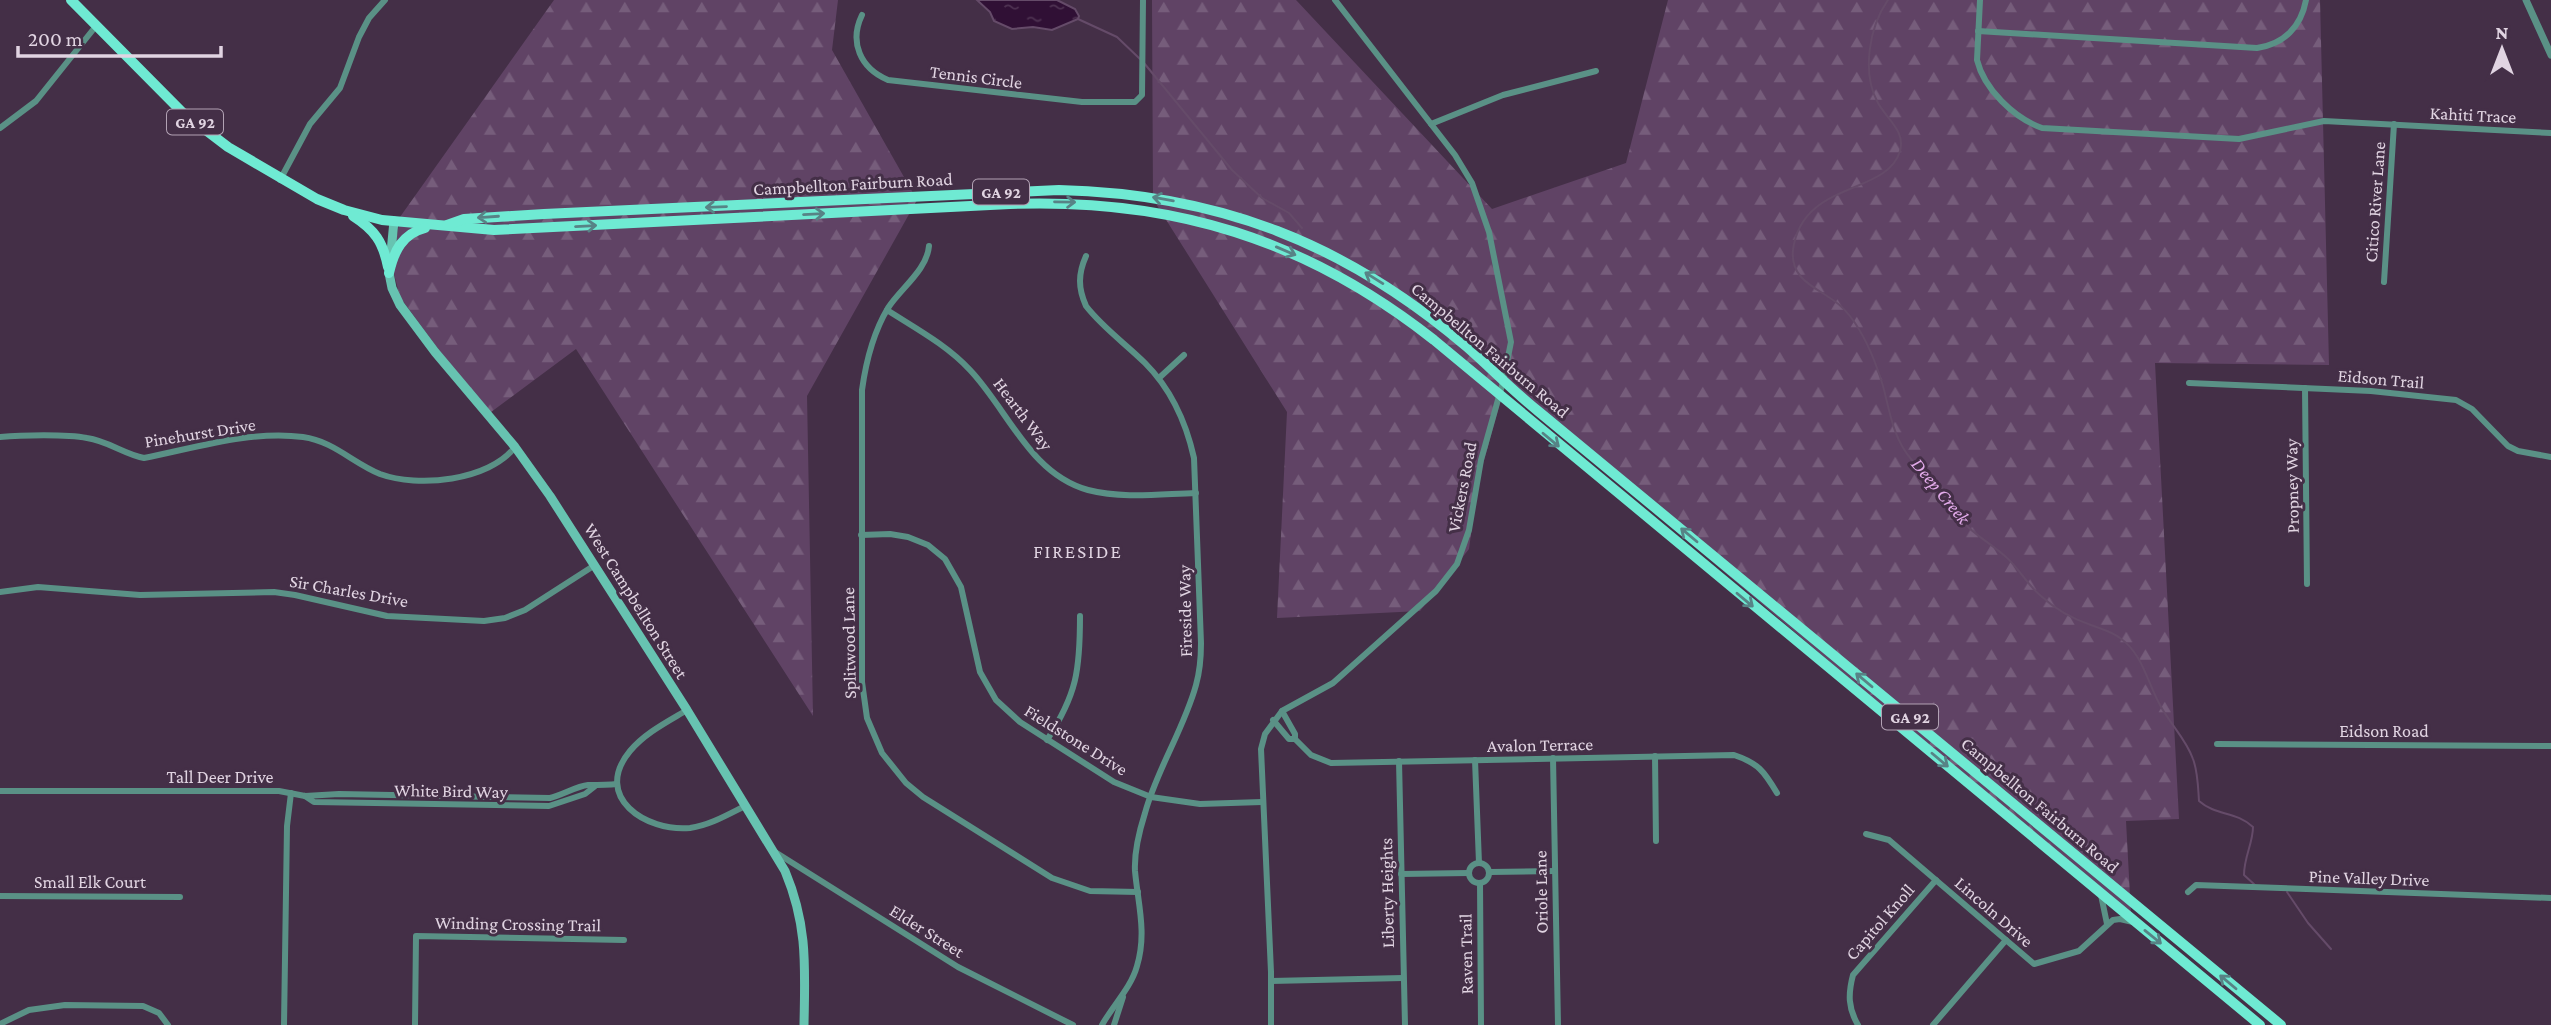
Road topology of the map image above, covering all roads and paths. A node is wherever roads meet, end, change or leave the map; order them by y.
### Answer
1 (71, 0) edge
2 (385, 0) edge
3 (1143, 0) edge
4 (1335, 0) edge
5 (1980, 0) edge
6 (2306, 0) edge
7 (2526, 0) edge
8 (862, 15) dead end
9 (96, 26) junction
10 (1978, 31) junction
11 (2551, 55) edge
12 (1596, 71) dead end
13 (1431, 124) junction
14 (2394, 124) junction
15 (0, 128) edge
16 (2551, 133) edge
17 (280, 180) junction
18 (344, 210) junction
19 (394, 221) junction
20 (447, 225) junction
21 (929, 246) dead end
22 (1086, 256) dead end
23 (390, 273) junction
24 (2384, 282) dead end
25 (887, 310) junction
26 (1184, 355) dead end
27 (1159, 378) junction
28 (1503, 382) junction
29 (2189, 383) dead end
30 (2305, 388) junction
31 (1498, 396) junction
32 (0, 437) edge
33 (515, 447) junction
34 (2551, 457) edge
35 (1196, 493) junction
36 (861, 535) junction
37 (595, 565) junction
38 (2307, 584) dead end
39 (0, 592) edge
40 (1080, 616) dead end
41 (687, 710) junction
42 (1282, 711) junction
43 (1273, 720) junction
44 (1295, 739) junction
45 (1047, 740) junction
46 (2217, 744) dead end
47 (2551, 747) edge
48 (1656, 756) junction
49 (1553, 758) junction
50 (1475, 760) junction
51 (1399, 761) junction
52 (617, 784) junction
53 (0, 791) edge
54 (291, 793) junction
55 (1777, 793) dead end
56 (1151, 797) junction
57 (1262, 802) junction
58 (745, 806) junction
59 (1866, 834) dead end
60 (1656, 841) dead end
61 (772, 850) junction
62 (1479, 863) junction
63 (1490, 872) junction
64 (1554, 872) junction
65 (1469, 873) junction
66 (1401, 874) junction
67 (1936, 880) junction
68 (1480, 883) junction
69 (1138, 892) junction
70 (2188, 892) dead end
71 (2100, 893) junction
72 (0, 896) edge
73 (180, 897) dead end
74 (2551, 898) edge
75 (2135, 922) junction
76 (2107, 924) junction
77 (624, 940) dead end
78 (2006, 940) junction
79 (1403, 978) junction
80 (1271, 981) junction
81 (1123, 995) junction
82 (0, 1024) edge
83 (168, 1025) edge
84 (284, 1025) edge
85 (415, 1025) edge
86 (804, 1025) edge
87 (1073, 1025) edge
88 (1102, 1025) edge
89 (1114, 1025) edge
90 (1272, 1025) edge
91 (1405, 1025) edge
92 (1481, 1025) edge
93 (1558, 1025) edge
94 (1858, 1025) edge
95 (1933, 1025) edge
96 (2260, 1025) edge
97 (2281, 1025) edge

1 - 9 main road, Campbellton Fairburn Road / GA 92
2 - 17 street
3 - 8 street, Tennis Circle
4 - 13 street, Vickers Road
5 - 10 street, Kahiti Trace
6 - 10 street
7 - 11 street
9 - 15 street
9 - 17 main road, Campbellton Fairburn Road / GA 92
10 - 14 street, Kahiti Trace
12 - 13 street
13 - 28 street, Vickers Road
14 - 16 street, Kahiti Trace
14 - 24 street, Citico River Lane
17 - 18 main road, Campbellton Fairburn Road / GA 92
18 - 19 main road, Campbellton Fairburn Road / GA 92
18 - 23 main road
19 - 20 main road, Campbellton Fairburn Road / GA 92
19 - 23 main road, West Campbellton Street
20 - 23 main road
28 -> 20 main road, Campbellton Fairburn Road / GA 92
20 -> 31 main road, Campbellton Fairburn Road / GA 92
21 - 25 street, Splitwood Lane
22 - 27 street, Fireside Way
23 - 33 main road, West Campbellton Street
25 - 35 street, Hearth Way
25 - 36 street, Splitwood Lane
26 - 27 street
27 - 35 street, Fireside Way
28 - 31 street, Vickers Road
97 -> 28 main road, Campbellton Fairburn Road / GA 92
29 - 30 street, Eidson Trail
30 - 34 street, Eidson Trail
30 - 38 street, Propney Way
31 - 42 street, Vickers Road
31 -> 71 main road, Campbellton Fairburn Road / GA 92
32 - 33 street, Pinehurst Drive
33 - 37 main road, West Campbellton Street
35 - 56 street, Fireside Way
36 - 45 street, Fieldstone Drive
36 - 69 street, Splitwood Lane
37 - 39 street, Sir Charles Drive
37 - 41 main road, West Campbellton Street
40 - 45 street
41 - 52 street
41 - 58 main road, West Campbellton Street
42 - 43 street, Vickers Road
42 - 44 street, Avalon Terrace
43 - 44 street, Avalon Terrace
43 - 57 street, Vickers Road
44 - 51 street, Avalon Terrace
45 - 56 street, Fieldstone Drive
46 - 47 street, Eidson Road
48 - 49 street, Avalon Terrace
48 - 55 street, Avalon Terrace
48 - 60 street
49 - 50 street, Avalon Terrace
49 - 64 street, Oriole Lane
50 - 51 street, Avalon Terrace
50 - 62 street
51 - 66 street, Liberty Heights
52 - 54 street, White Bird Way
52 - 58 street
53 - 54 street, Tall Deer Drive
54 - 84 street, Tall Deer Drive
56 - 57 street, Fieldstone Drive
56 - 69 street, Fireside Way
57 - 80 street, Vickers Road
58 - 61 main road, West Campbellton Street
59 - 67 street, Lincoln Drive
61 - 86 main road, West Campbellton Street
61 - 87 street, Elder Street
62 - 63 street
62 - 65 street
63 - 64 street
63 - 68 street
64 - 93 street, Oriole Lane
65 - 66 street
65 - 68 street
66 - 79 street, Liberty Heights
67 - 78 street, Lincoln Drive
67 - 94 street, Capitol Knoll
68 - 92 street, Raven Trail
69 - 81 street, Fireside Way
70 - 74 street, Pine Valley Drive
71 - 75 main road, Campbellton Fairburn Road / GA 92
71 - 76 street
72 - 73 street, Small Elk Court
75 - 76 street
75 -> 96 main road, Campbellton Fairburn Road / GA 92
76 - 78 street, Lincoln Drive
77 - 85 street, Winding Crossing Trail
78 - 95 street
79 - 80 street
79 - 91 street, Liberty Heights
80 - 90 street, Vickers Road
81 - 88 street, Fireside Way
81 - 89 street, Fireside Way
82 - 83 street

